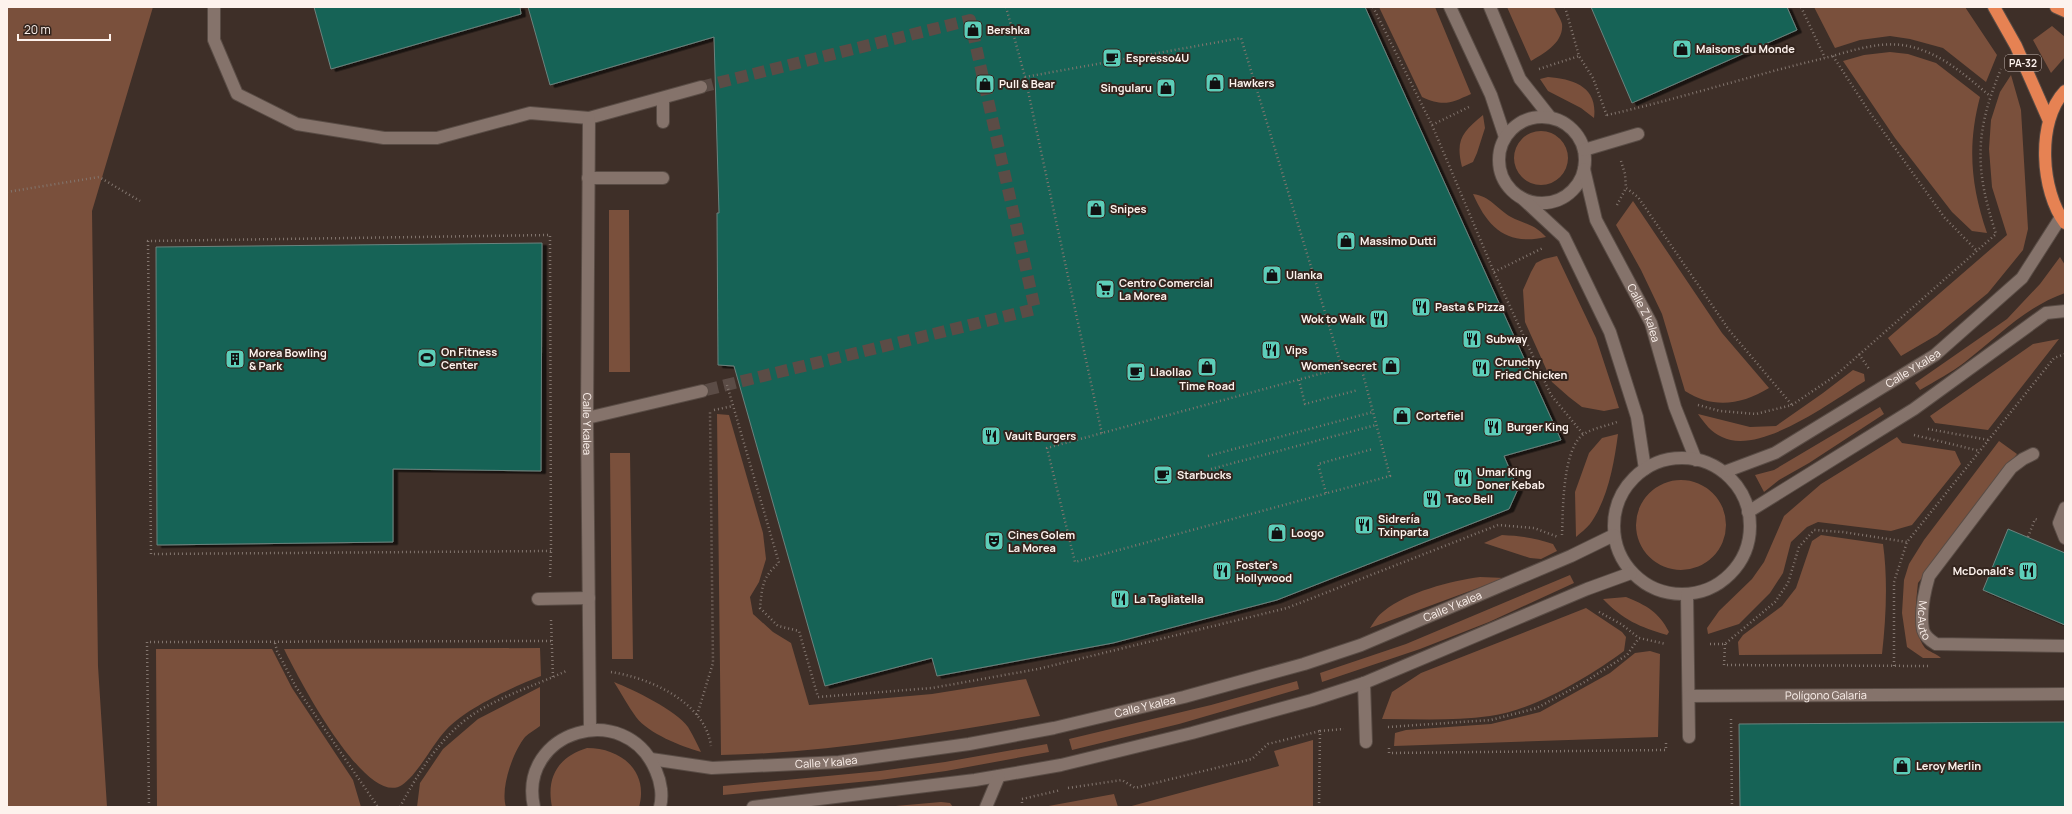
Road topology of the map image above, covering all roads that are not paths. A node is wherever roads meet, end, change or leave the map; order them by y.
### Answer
1 (214, 7) edge
2 (1450, 7) edge
3 (1490, 7) edge
4 (1994, 7) edge
5 (2056, 7) edge
6 (2065, 11) edge
7 (701, 87) tunnel mouth
8 (2065, 91) edge
9 (663, 98) junction
10 (1550, 117) junction
11 (589, 118) junction
12 (2049, 121) junction
13 (663, 122) dead end
14 (1638, 134) dead end
15 (1505, 137) junction
16 (1584, 150) junction
17 (1584, 169) junction
18 (588, 178) junction
19 (663, 178) dead end
20 (1523, 199) junction
21 (2063, 220) edge
22 (2065, 311) edge
23 (702, 391) tunnel mouth
24 (587, 418) junction
25 (2033, 454) dead end
26 (1696, 460) junction
27 (1645, 469) junction
28 (1727, 471) junction
29 (2065, 508) edge
30 (1748, 512) junction
31 (1614, 535) junction
32 (2065, 538) edge
33 (1631, 572) junction
34 (1687, 594) junction
35 (589, 598) junction
36 (538, 599) dead end
37 (2065, 646) edge
38 (1364, 683) junction
39 (2065, 694) edge
40 (1689, 696) junction
41 (590, 729) junction
42 (1689, 737) dead end
43 (1366, 742) dead end
44 (651, 759) junction
45 (999, 776) junction
46 (534, 807) edge
47 (660, 807) edge
48 (753, 807) edge
49 (986, 807) edge

1 - 11 street
2 - 15 street
3 - 10 street
4 - 12 highway, PA-32
5 - 6 highway
7 - 9 street
8 - 12 highway
9 - 11 street
9 - 13 street
10 - 15 street
10 - 16 street
11 - 18 street, Calle Y kalea
12 - 21 highway
14 - 16 street
15 - 20 street
16 - 17 street
17 - 20 street
17 - 26 street, Calle Z kalea
18 - 19 street
18 - 24 street, Calle Y kalea
20 - 27 street
21 - 28 street, Calle Y kalea
22 - 30 street
23 - 24 street
24 - 35 street, Calle Y kalea
25 - 37 street, McAuto
26 - 27 street
26 - 28 street
27 - 31 street
28 - 30 street
29 - 32 street
30 - 34 street
31 - 33 street
31 - 44 street, Calle Y kalea
33 - 34 street
33 - 38 street
34 - 40 street
35 - 36 street
35 - 41 street, Calle Y kalea
38 - 43 street
38 - 45 street
39 - 40 street, Polígono Galaria
40 - 42 street
41 - 44 street
41 - 46 street
44 - 47 street
45 - 48 street
45 - 49 street

